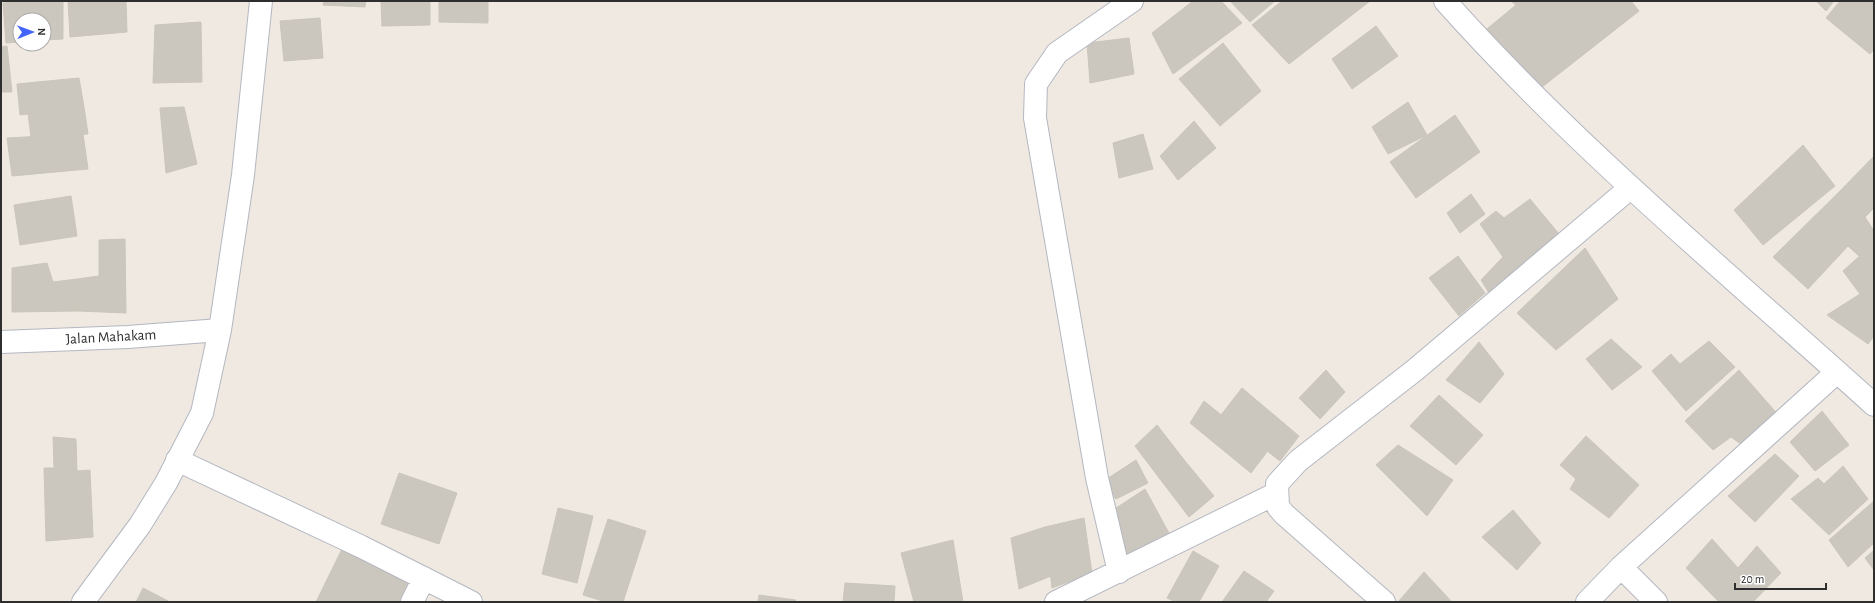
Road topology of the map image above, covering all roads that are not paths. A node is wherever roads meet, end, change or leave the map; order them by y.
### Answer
1 (261, 1) edge
2 (1132, 1) edge
3 (1445, 1) edge
4 (1630, 188) junction
5 (220, 330) junction
6 (1, 342) edge
7 (1837, 372) junction
8 (1874, 405) edge
9 (177, 460) junction
10 (1277, 493) junction
11 (1621, 567) junction
12 (1119, 572) junction
13 (424, 578) junction
14 (83, 602) edge
15 (412, 602) edge
16 (471, 602) edge
17 (1056, 602) edge
18 (1384, 602) edge
19 (1587, 602) edge
20 (1656, 602) edge

1 - 5 street
2 - 12 street
3 - 4 street
4 - 7 street
4 - 10 street
5 - 6 street, Jalan Mahakam
5 - 9 street
7 - 8 street
7 - 11 street
9 - 13 street
9 - 14 street
10 - 12 street
10 - 18 street
11 - 19 street
11 - 20 street
12 - 17 street
13 - 15 street
13 - 16 street

